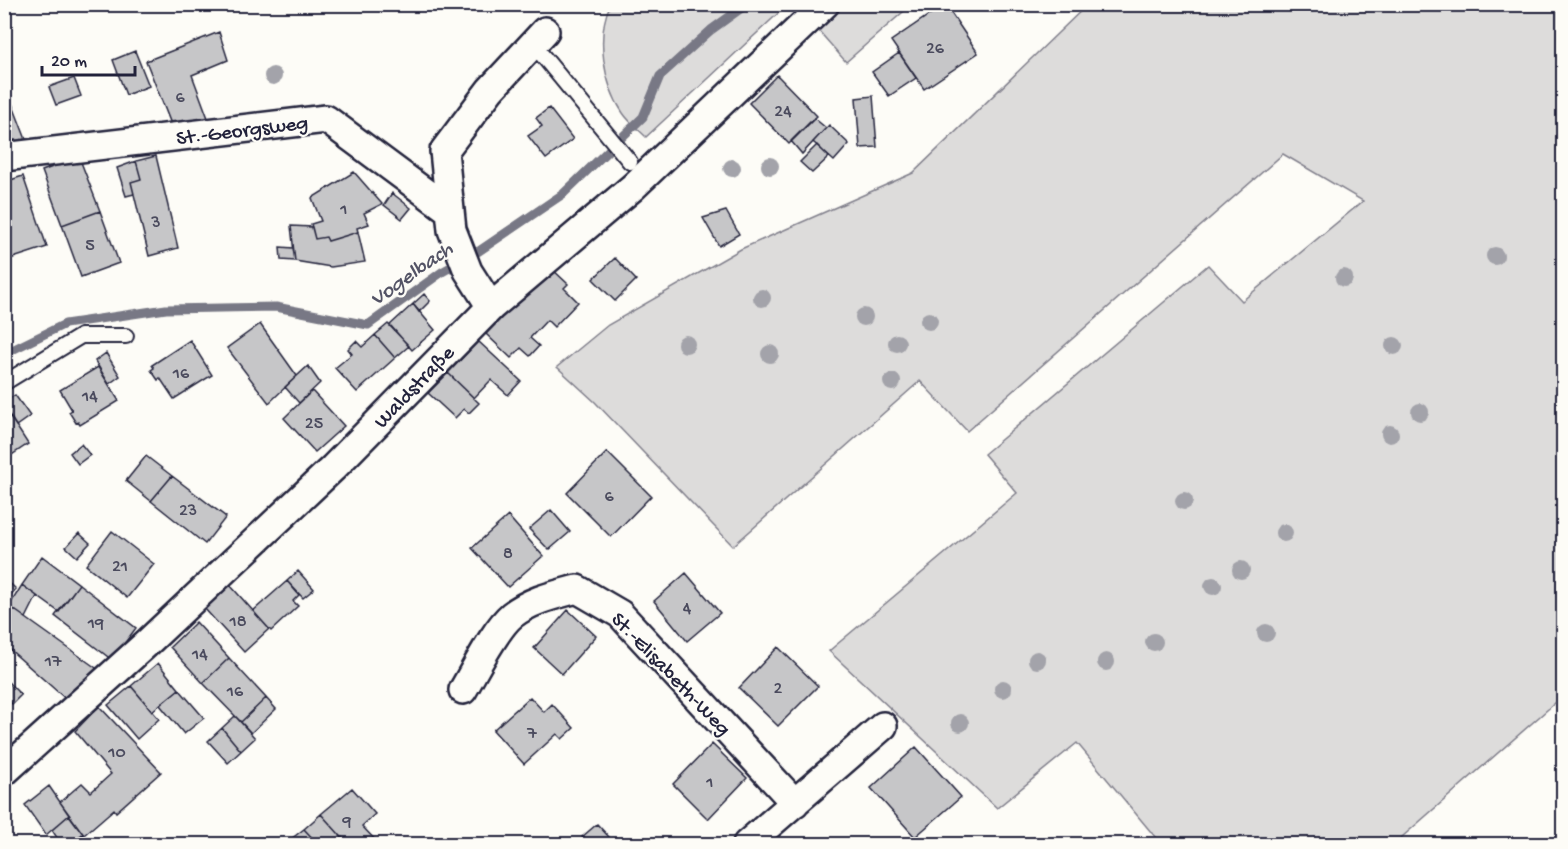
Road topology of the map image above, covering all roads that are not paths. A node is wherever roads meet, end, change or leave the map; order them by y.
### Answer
1 (825, 4) edge
2 (539, 37) joint
3 (4, 156) edge
4 (627, 159) dead end
5 (451, 221) junction
6 (491, 307) junction
7 (126, 336) dead end
8 (4, 383) edge
9 (463, 690) dead end
10 (883, 726) dead end
11 (4, 772) edge
12 (795, 803) junction
13 (747, 844) edge

1 - 6 street, Waldstraße
2 - 4 lane
2 - 5 street
3 - 5 street, St.-Georgsweg
5 - 6 street
6 - 11 street, Waldstraße
7 - 8 lane
9 - 12 street, St.-Elisabeth-Weg
10 - 12 street
12 - 13 street

